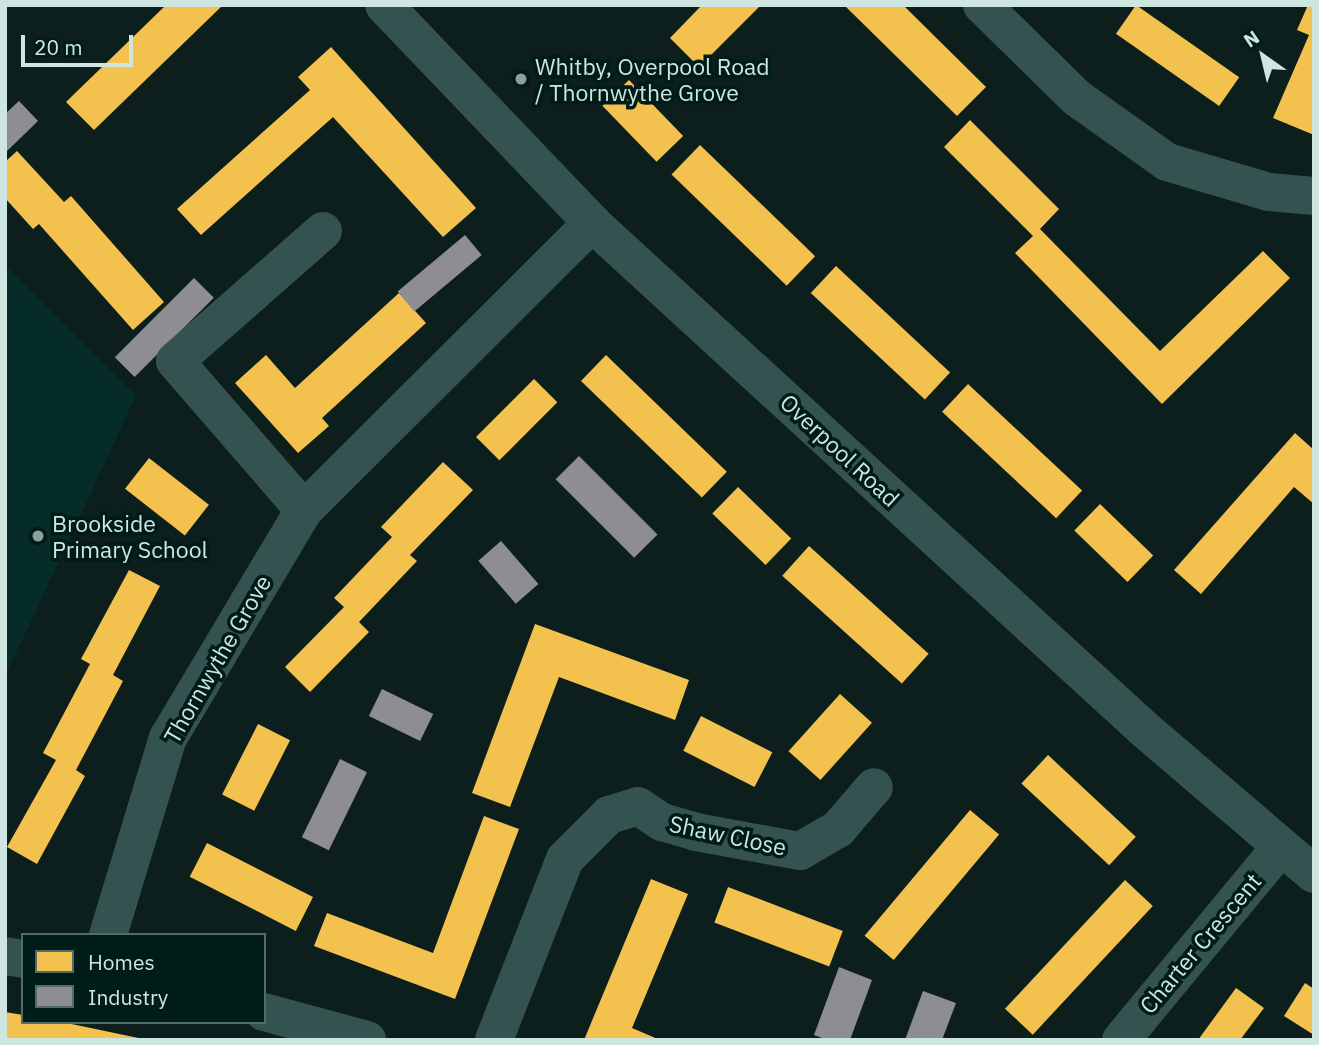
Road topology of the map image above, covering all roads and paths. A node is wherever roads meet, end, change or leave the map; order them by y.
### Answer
1 (384, 5) edge
2 (983, 5) edge
3 (1314, 196) edge
4 (592, 223) junction
5 (323, 231) dead end
6 (304, 510) junction
7 (874, 786) dead end
8 (1280, 848) junction
9 (1314, 874) edge
10 (109, 933) edge
11 (279, 1023) edge
12 (367, 1040) edge
13 (494, 1040) edge
14 (1121, 1040) edge

1 - 4 street, Overpool Road
2 - 3 street
4 - 6 street, Thornwythe Grove
4 - 8 street, Overpool Road
5 - 6 street
6 - 10 street, Thornwythe Grove
7 - 13 street, Shaw Close
8 - 9 street, Overpool Road
8 - 14 street, Charter Crescent
11 - 12 street

